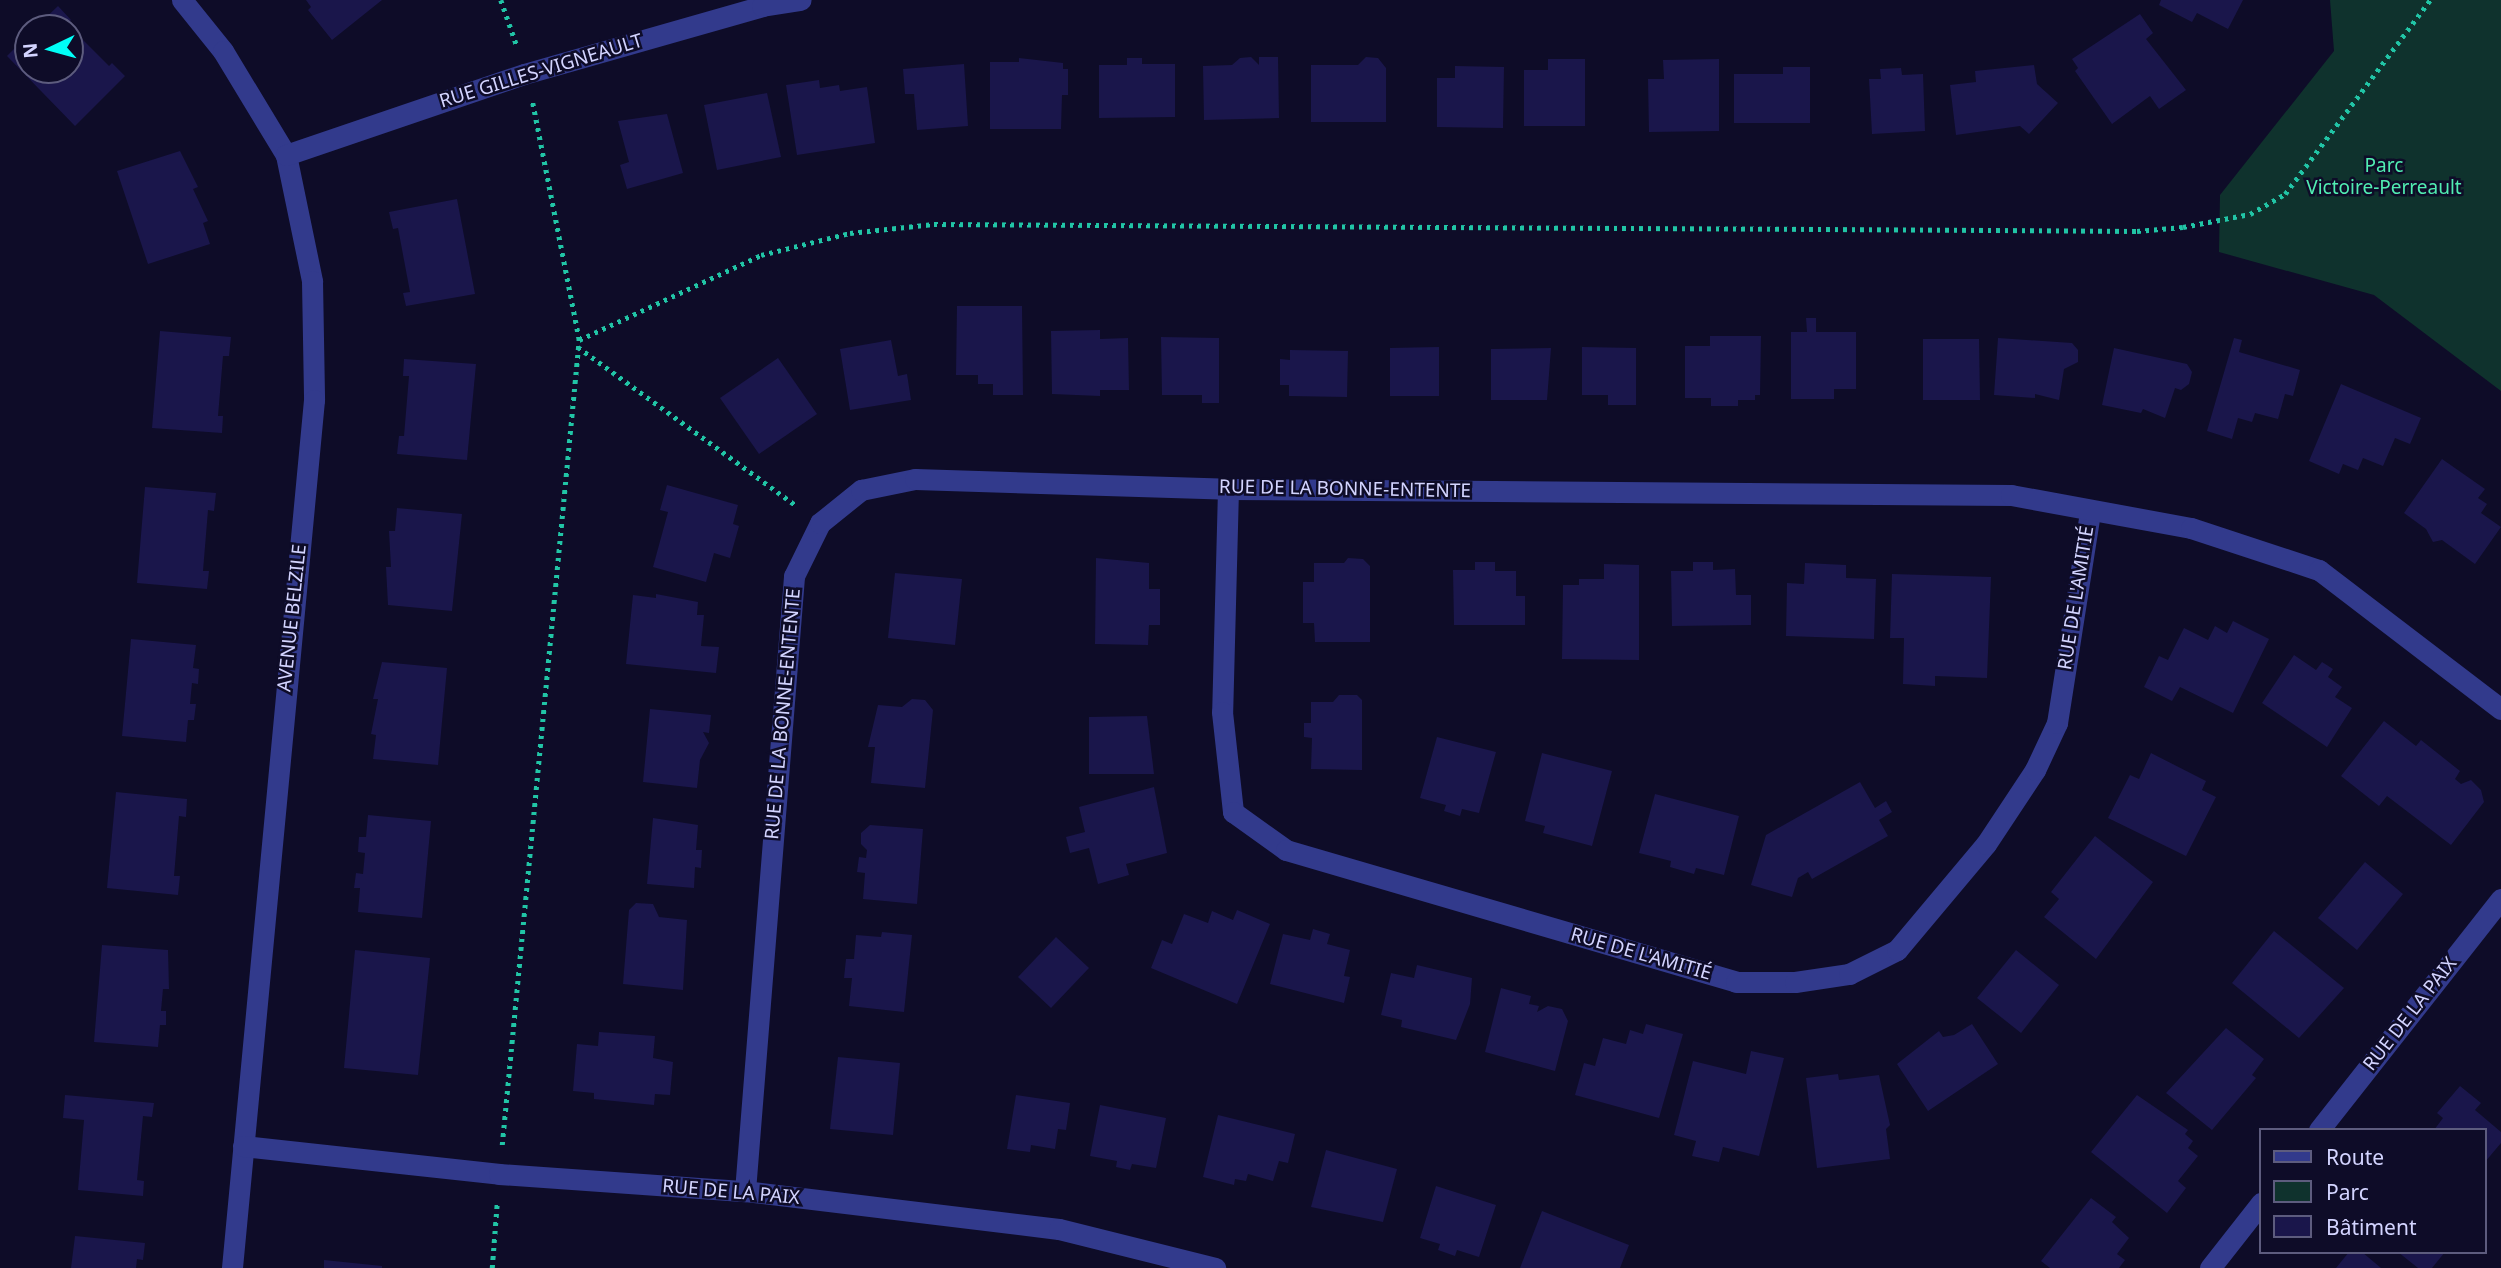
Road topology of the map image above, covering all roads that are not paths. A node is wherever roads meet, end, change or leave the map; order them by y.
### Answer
1 (182, 0) edge
2 (801, 0) edge
3 (286, 155) junction
4 (1228, 489) junction
5 (2090, 513) junction
6 (2501, 709) edge
7 (2501, 899) edge
8 (2321, 1128) edge
9 (243, 1146) junction
10 (745, 1191) junction
11 (2260, 1204) edge
12 (232, 1268) edge
13 (1215, 1268) edge
14 (2210, 1268) edge

1 - 3 street, AVENUE BELZILE
2 - 3 street, RUE GILLES-VIGNEAULT
3 - 9 street, AVENUE BELZILE
4 - 5 street, RUE DE LA BONNE-ENTENTE
4 - 5 street, RUE DE L'AMITIÉ
4 - 10 street, RUE DE LA BONNE-ENTENTE
5 - 6 street, RUE DE LA BONNE-ENTENTE
7 - 8 street, RUE DE LA PAIX
9 - 10 street, RUE DE LA PAIX
9 - 12 street, AVENUE BELZILE
10 - 13 street, RUE DE LA PAIX
11 - 14 street

